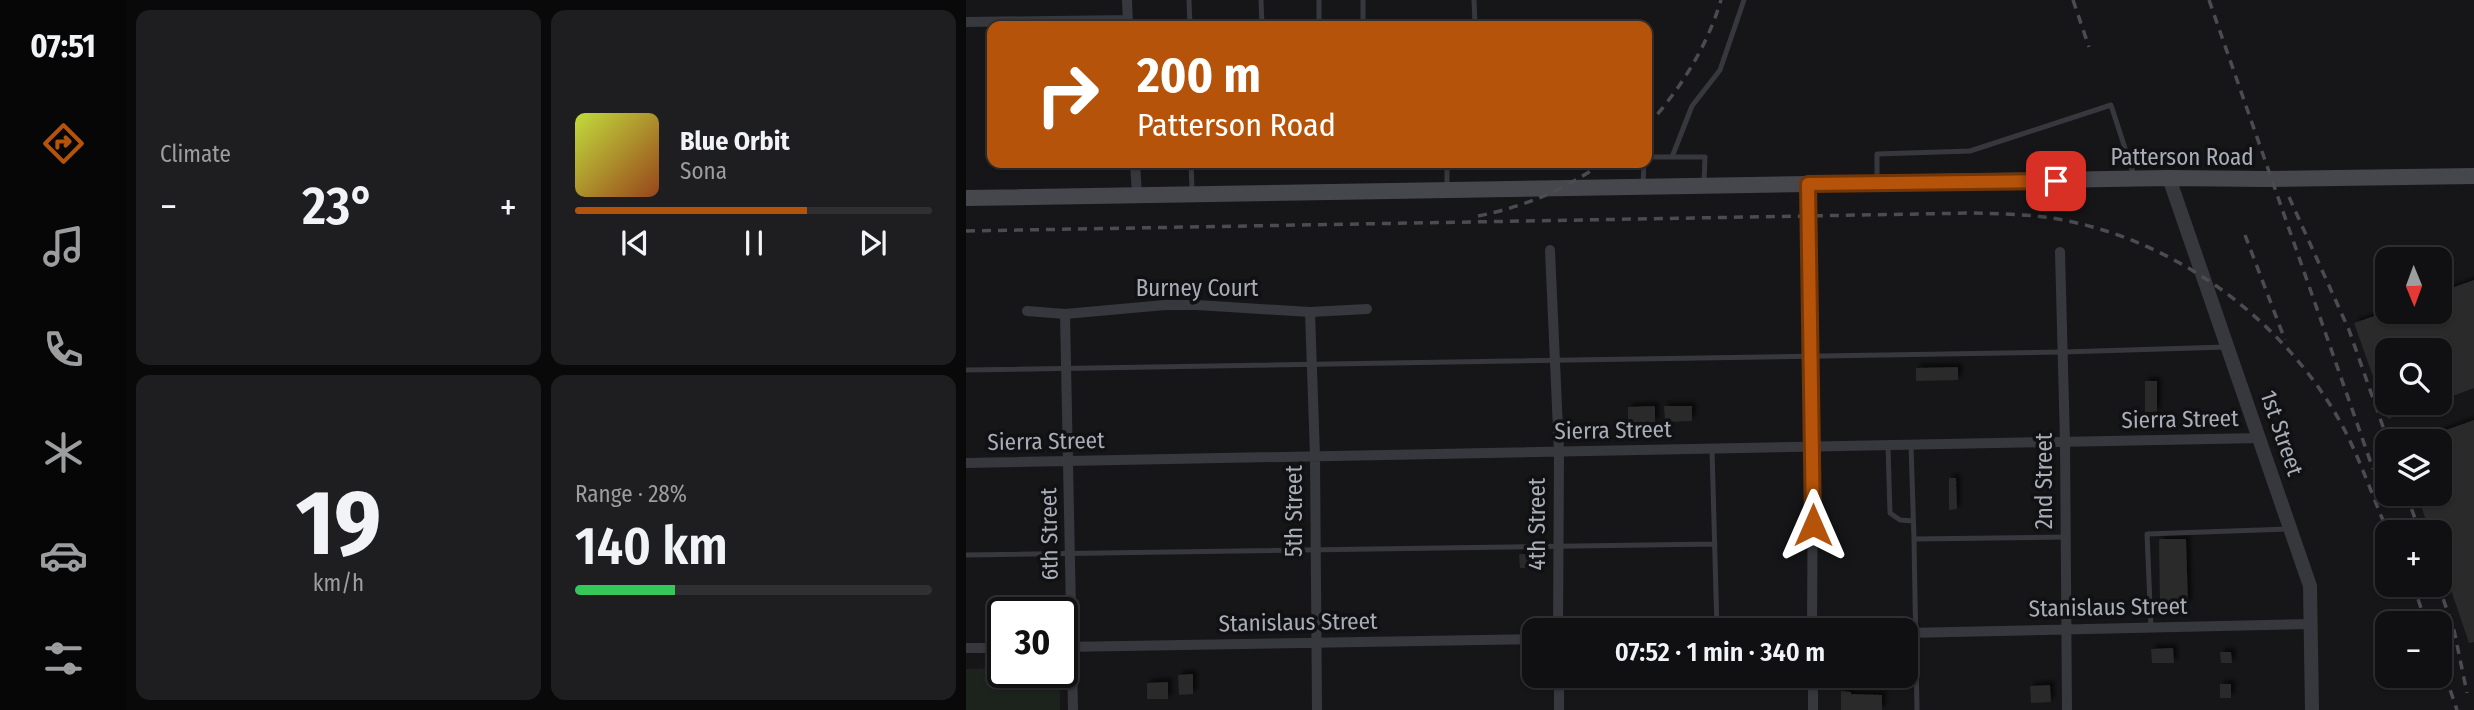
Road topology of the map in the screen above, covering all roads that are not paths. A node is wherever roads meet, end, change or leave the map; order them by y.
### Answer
1 (1126, 0) edge
2 (1189, 0) edge
3 (1261, 0) edge
4 (1320, 0) edge
5 (1363, 0) edge
6 (1474, 0) edge
7 (1744, 0) edge
8 (1127, 21) edge
9 (1190, 21) edge
10 (1262, 21) edge
11 (1319, 21) edge
12 (1363, 21) edge
13 (1473, 21) edge
14 (966, 22) edge
15 (987, 22) edge
16 (1652, 157) edge
17 (1672, 158) junction
18 (1135, 168) edge
19 (1191, 168) edge
20 (1447, 168) edge
21 (1644, 168) edge
22 (2474, 176) edge
23 (2169, 178) junction
24 (2135, 179) junction
25 (1877, 183) junction
26 (1808, 184) junction
27 (1704, 186) junction
28 (1643, 188) junction
29 (1447, 189) junction
30 (1192, 194) junction
31 (1137, 195) junction
32 (966, 198) edge
33 (1550, 250) dead end
34 (2060, 253) dead end
35 (1367, 309) dead end
36 (1027, 311) dead end
37 (1310, 312) junction
38 (1065, 314) junction
39 (2229, 347) junction
40 (2063, 352) junction
41 (1811, 356) junction
42 (1555, 360) junction
43 (1312, 363) junction
44 (966, 369) edge
45 (1066, 369) junction
46 (2260, 439) junction
47 (2065, 442) junction
48 (1911, 445) junction
49 (1888, 446) junction
50 (1813, 447) junction
51 (1712, 449) junction
52 (1559, 452) junction
53 (1315, 456) junction
54 (1068, 462) junction
55 (966, 463) edge
56 (1913, 521) junction
57 (2291, 529) junction
58 (2065, 537) junction
59 (1914, 539) junction
60 (1715, 544) junction
61 (1558, 547) junction
62 (1315, 550) junction
63 (1070, 553) junction
64 (966, 555) edge
65 (1069, 597) edge
66 (1558, 618) edge
67 (1717, 618) edge
68 (1812, 618) edge
69 (1911, 618) edge
70 (2311, 624) junction
71 (2151, 628) junction
72 (2066, 629) junction
73 (1918, 633) edge
74 (1522, 639) edge
75 (1316, 643) junction
76 (1078, 647) edge
77 (966, 648) edge
78 (987, 648) edge
79 (1071, 688) edge
80 (1559, 688) edge
81 (1813, 688) edge
82 (1915, 688) edge
83 (1073, 710) edge
84 (1317, 710) edge
85 (1559, 710) edge
86 (1813, 710) edge
87 (1917, 710) edge
88 (2067, 710) edge
89 (2312, 710) edge

1 - 8 street
2 - 9 lane
3 - 10 lane
4 - 11 lane
5 - 12 lane
6 - 13 lane
7 - 17 lane
14 - 15 street
16 - 17 lane
17 - 27 lane
18 - 31 street
19 - 30 lane
20 - 29 lane
21 - 28 lane
22 - 23 main road, Patterson Road
23 - 24 main road, Patterson Road
23 - 39 street, 1st Street
24 - 25 main road, Patterson Road
24 - 25 lane
25 - 26 main road, Patterson Road
26 - 27 main road, Patterson Road
26 - 41 street
27 - 28 main road, Patterson Road
28 - 29 main road, Patterson Road
29 - 30 main road, Patterson Road
30 - 31 main road, Patterson Road
31 - 32 main road, Patterson Road
33 - 42 street, 4th Street
34 - 40 street, 2nd Street
35 - 37 street, Burney Court
36 - 38 street, Burney Court
37 - 38 street, Burney Court
37 - 43 street, 5th Street
38 - 45 street, 6th Street
39 - 40 lane
39 - 46 street, 1st Street
40 - 41 lane
40 - 47 street, 2nd Street
41 - 42 lane
41 - 50 street
42 - 43 lane
42 - 52 street, 4th Street
43 - 45 lane
43 - 53 street, 5th Street
44 - 45 lane
45 - 54 street, 6th Street
46 - 47 street, Sierra Street
46 - 57 street, 1st Street
47 - 48 street, Sierra Street
47 - 58 street, 2nd Street
48 - 49 street, Sierra Street
48 - 56 lane
49 - 50 street, Sierra Street
49 - 56 lane
50 - 51 street, Sierra Street
50 - 68 street
51 - 52 street, Sierra Street
51 - 60 lane
52 - 53 street, Sierra Street
52 - 61 street, 4th Street
53 - 54 street, Sierra Street
53 - 62 street, 5th Street
54 - 55 street, Sierra Street
54 - 63 street, 6th Street
56 - 59 lane
57 - 70 street, 1st Street
57 - 71 lane
58 - 59 lane
58 - 72 street, 2nd Street
59 - 69 lane
60 - 61 lane
60 - 67 lane
61 - 62 lane
61 - 66 street, 4th Street
62 - 63 lane
62 - 75 street, 5th Street
63 - 64 lane
63 - 65 street, 6th Street
70 - 71 street, Stanislaus Street
70 - 89 street, 1st Street
71 - 72 street, Stanislaus Street
72 - 73 street, Stanislaus Street
72 - 88 street, 2nd Street
74 - 75 street, Stanislaus Street
75 - 76 street, Stanislaus Street
75 - 84 street, 5th Street
77 - 78 street
79 - 83 street, 6th Street
80 - 85 street
81 - 86 street
82 - 87 lane

